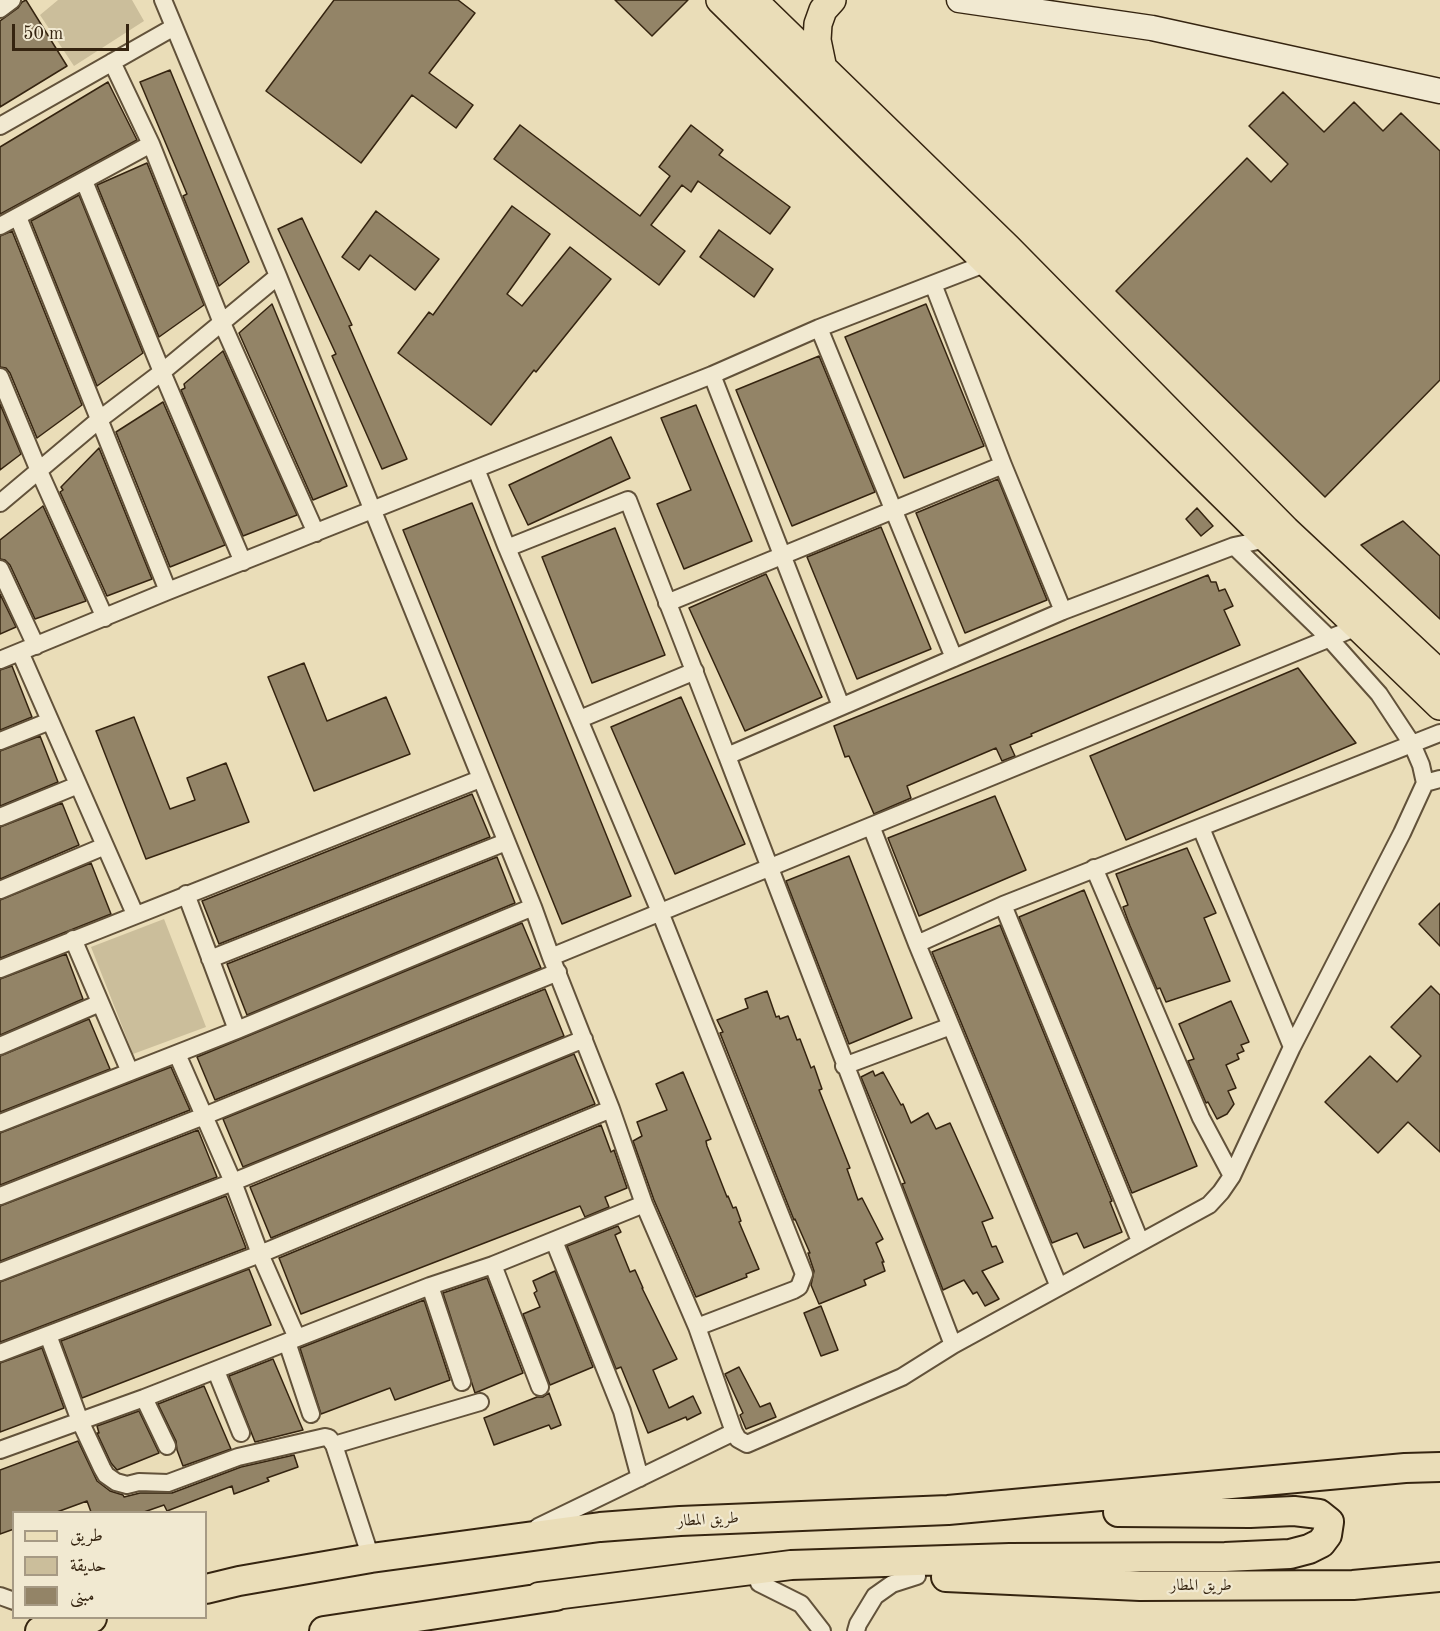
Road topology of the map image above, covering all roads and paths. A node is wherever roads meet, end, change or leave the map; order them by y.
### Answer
1 (12, 0) edge
2 (163, 0) edge
3 (720, 0) edge
4 (753, 0) edge
5 (832, 0) edge
6 (959, 0) edge
7 (0, 9) edge
8 (174, 27) junction
9 (112, 62) junction
10 (823, 69) junction
11 (1440, 92) edge
12 (0, 126) edge
13 (151, 144) junction
14 (84, 181) junction
15 (18, 217) junction
16 (0, 226) edge
17 (987, 262) junction
18 (278, 276) junction
19 (933, 284) junction
20 (222, 323) junction
21 (819, 328) junction
22 (162, 372) junction
23 (712, 375) junction
24 (0, 377) edge
25 (100, 419) junction
26 (1003, 465) junction
27 (476, 469) junction
28 (39, 471) junction
29 (0, 503) edge
30 (373, 510) junction
31 (894, 510) junction
32 (316, 533) junction
33 (1277, 535) junction
34 (1234, 546) junction
35 (507, 548) junction
36 (782, 556) junction
37 (243, 562) junction
38 (0, 568) edge
39 (168, 591) junction
40 (667, 603) junction
41 (1063, 610) junction
42 (105, 618) junction
43 (1357, 627) junction
44 (1329, 638) junction
45 (36, 646) junction
46 (20, 652) junction
47 (954, 658) junction
48 (0, 660) edge
49 (695, 671) junction
50 (1440, 674) edge
51 (841, 706) junction
52 (1440, 706) edge
53 (580, 719) junction
54 (50, 721) junction
55 (1440, 733) edge
56 (0, 741) edge
57 (1412, 744) junction
58 (727, 756) junction
59 (480, 779) junction
60 (1432, 781) edge
61 (78, 785) junction
62 (0, 817) edge
63 (872, 826) junction
64 (1201, 828) junction
65 (506, 842) junction
66 (105, 846) junction
67 (770, 867) junction
68 (1094, 868) junction
69 (0, 890) edge
70 (186, 894) junction
71 (1003, 905) junction
72 (533, 907) junction
73 (660, 912) junction
74 (135, 914) junction
75 (73, 939) junction
76 (917, 944) junction
77 (210, 959) junction
78 (554, 964) junction
79 (0, 969) edge
80 (100, 1003) junction
81 (951, 1026) junction
82 (237, 1030) junction
83 (584, 1039) junction
84 (0, 1046) edge
85 (1293, 1047) junction
86 (177, 1054) junction
87 (844, 1066) junction
88 (130, 1072) junction
89 (611, 1109) junction
90 (204, 1116) junction
91 (0, 1124) edge
92 (1232, 1176) junction
93 (233, 1182) junction
94 (0, 1196) edge
95 (644, 1204) junction
96 (554, 1241) junction
97 (1140, 1241) junction
98 (260, 1254) junction
99 (493, 1265) junction
100 (0, 1272) edge
101 (430, 1286) junction
102 (1059, 1287) junction
103 (697, 1327) junction
104 (48, 1335) junction
105 (292, 1340) junction
106 (952, 1345) junction
107 (0, 1353) edge
108 (216, 1371) junction
109 (462, 1382) dead end
110 (540, 1387) dead end
111 (144, 1398) junction
112 (480, 1402) dead end
113 (311, 1414) dead end
114 (80, 1421) junction
115 (734, 1432) junction
116 (241, 1433) dead end
117 (334, 1445) junction
118 (167, 1446) dead end
119 (0, 1450) edge
120 (1440, 1467) edge
121 (640, 1478) junction
122 (948, 1510) junction
123 (516, 1539) junction
124 (371, 1558) junction
125 (917, 1576) junction
126 (1440, 1577) edge
127 (759, 1583) junction
128 (207, 1589) edge
129 (539, 1597) junction
130 (85, 1619) edge
131 (40, 1631) edge
132 (324, 1631) edge
133 (822, 1631) edge
134 (856, 1631) edge

1 - 7 street
2 - 8 street
3 - 17 main road
4 - 10 main road
5 - 10 main road
6 - 11 main road
8 - 9 street
8 - 18 street
9 - 12 street
9 - 13 street
10 - 33 main road
13 - 14 street
13 - 20 street
14 - 15 street
14 - 22 street
15 - 16 street
15 - 25 street
17 - 19 street
17 - 33 main road
18 - 20 street
18 - 30 street
19 - 21 street
19 - 26 street
20 - 22 street
20 - 32 street
21 - 23 street
21 - 31 street
22 - 25 street
22 - 37 street
23 - 27 street
23 - 36 street
24 - 28 street
25 - 28 street
25 - 39 street
26 - 31 street
26 - 41 street
27 - 30 street
27 - 35 street
28 - 29 street
28 - 42 street
30 - 32 street
30 - 59 street
31 - 36 street
31 - 47 street
32 - 37 street
33 - 34 street
33 - 43 main road
33 - 50 main road
34 - 41 street
34 - 44 street
35 - 40 street
35 - 53 street
36 - 40 street
36 - 51 street
37 - 39 street
38 - 45 street
39 - 42 street
40 - 49 street
41 - 47 street
42 - 45 street
43 - 44 street
43 - 52 main road
44 - 57 street
44 - 63 street
45 - 46 street
46 - 48 street
46 - 54 street
47 - 51 street
49 - 53 street
49 - 58 street
51 - 58 street
53 - 73 street
54 - 56 street
54 - 61 street
55 - 57 street
57 - 60 street
57 - 64 street
58 - 67 street
59 - 65 street
59 - 70 street
60 - 85 street
61 - 62 street
61 - 66 street
63 - 67 street
63 - 76 street
64 - 68 street
64 - 85 street
65 - 72 street
65 - 77 street
66 - 69 street
66 - 74 street
67 - 73 street
67 - 87 street
68 - 71 street
68 - 92 street
70 - 74 street
70 - 77 street
71 - 76 street
71 - 97 street
72 - 78 street
72 - 82 street
73 - 78 street
73 - 103 street
74 - 75 street
75 - 79 street
75 - 80 street
76 - 81 street
77 - 82 street
78 - 83 street
78 - 90 street
80 - 84 street
80 - 88 street
81 - 87 street
81 - 102 street
82 - 86 street
83 - 89 street
83 - 93 street
85 - 92 street
86 - 88 street
86 - 90 street
87 - 106 street
88 - 91 street
89 - 95 street
89 - 98 street
90 - 93 street
90 - 94 street
92 - 97 street
93 - 98 street
93 - 100 street
95 - 96 street
95 - 103 street
96 - 99 street
96 - 121 street
97 - 102 street
98 - 104 street
98 - 105 street
99 - 101 street
99 - 110 street
101 - 105 street
101 - 109 street
102 - 106 street
103 - 115 street
104 - 107 street
104 - 114 street
105 - 108 street
105 - 113 street
106 - 115 street
108 - 111 street
108 - 116 street
111 - 114 street
111 - 118 street
112 - 117 street
114 - 117 street
114 - 119 street
115 - 121 street
117 - 124 street
120 - 122 highway, طريق المطار
121 - 123 street
122 - 123 highway, طريق المطار
122 - 129 highway
123 - 124 highway, طريق المطار
124 - 128 highway, طريق المطار
125 - 126 highway, طريق المطار
125 - 127 highway, طريق المطار
125 - 134 street
127 - 129 highway, طريق المطار
127 - 133 street
129 - 132 highway, طريق المطار
130 - 131 highway

